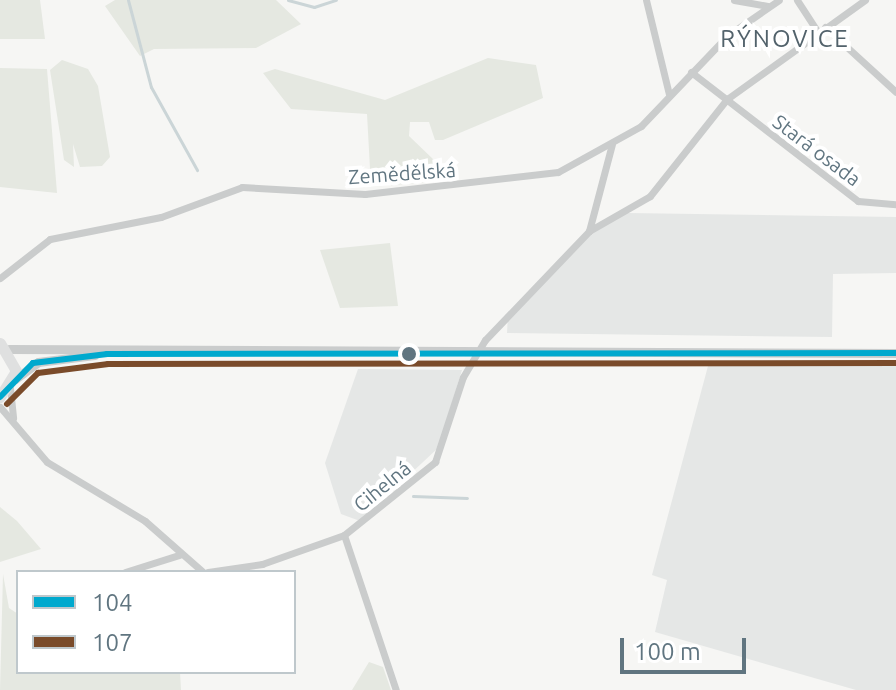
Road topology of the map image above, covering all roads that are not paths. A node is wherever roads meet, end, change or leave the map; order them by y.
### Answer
1 (646, 0) edge
2 (734, 0) edge
3 (779, 0) edge
4 (797, 0) edge
5 (865, 0) edge
6 (767, 6) junction
7 (822, 30) junction
8 (691, 72) junction
9 (896, 92) edge
10 (669, 94) junction
11 (727, 99) junction
12 (612, 144) junction
13 (896, 204) edge
14 (589, 231) junction
15 (0, 278) edge
16 (4, 346) edge
17 (479, 352) junction
18 (896, 353) edge
19 (107, 354) junction
20 (13, 383) junction
21 (0, 397) edge
22 (0, 407) edge
23 (16, 427) junction
24 (344, 535) junction
25 (179, 555) junction
26 (131, 570) edge
27 (203, 570) edge
28 (220, 570) edge
29 (396, 690) edge

1 - 10 street
2 - 6 street
3 - 6 street, Zemědělská
4 - 7 street
5 - 7 street
6 - 8 street, Zemědělská
7 - 9 street
7 - 11 street
8 - 10 street, Zemědělská
8 - 11 street, Stará osada
10 - 12 street, Zemědělská
11 - 13 street, Stará osada
11 - 14 street
12 - 14 street
12 - 15 street, Zemědělská
14 - 17 street
16 - 19 street
16 - 20 main road
17 - 18 street
17 - 19 street
17 - 24 street, Cihelná
19 - 20 street
20 - 21 main road
20 - 23 street
22 - 23 street
23 - 25 street
24 - 28 street
24 - 29 street, Cihelná
25 - 26 street
25 - 27 street

